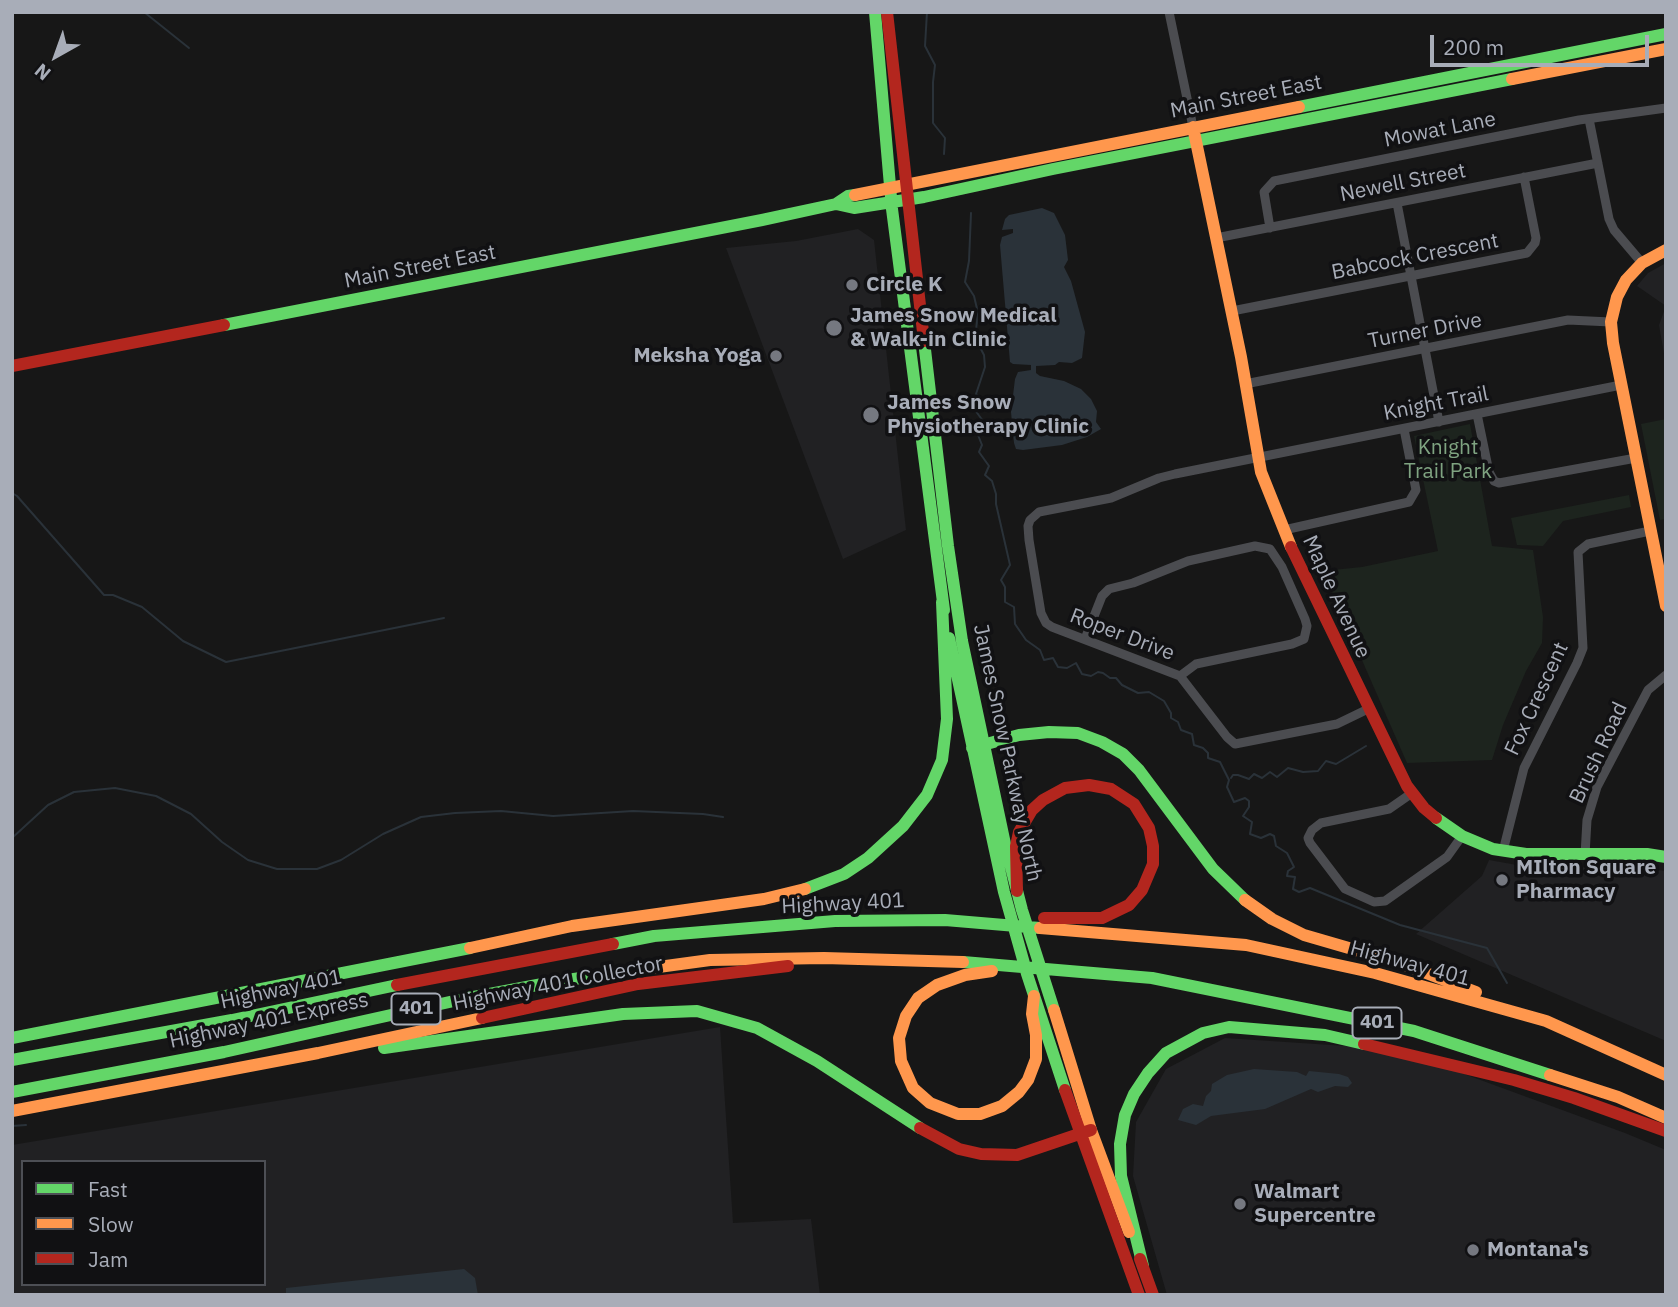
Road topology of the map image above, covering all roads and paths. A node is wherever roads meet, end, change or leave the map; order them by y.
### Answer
1 (876, 12) edge
2 (887, 12) edge
3 (1169, 12) edge
4 (1666, 34) edge
5 (1666, 48) edge
6 (1666, 108) edge
7 (1589, 119) junction
8 (1193, 127) junction
9 (1196, 141) junction
10 (1598, 163) junction
11 (1524, 177) junction
12 (905, 185) junction
13 (890, 188) junction
14 (906, 200) junction
15 (1397, 202) junction
16 (836, 204) junction
17 (892, 206) junction
18 (1269, 228) junction
19 (1216, 238) junction
20 (1666, 250) edge
21 (1642, 263) junction
22 (1411, 275) junction
23 (1232, 311) junction
24 (1611, 322) junction
25 (1426, 349) junction
26 (12, 366) edge
27 (1245, 384) junction
28 (1621, 385) junction
29 (1477, 414) junction
30 (1439, 422) junction
31 (1404, 429) junction
32 (1258, 458) junction
33 (1636, 458) junction
34 (1284, 530) junction
35 (1650, 531) junction
36 (942, 601) junction
37 (1666, 606) edge
38 (1085, 639) junction
39 (1666, 675) edge
40 (1180, 676) junction
41 (1368, 709) junction
42 (978, 746) junction
43 (1412, 793) junction
44 (1462, 836) junction
45 (1503, 851) junction
46 (1665, 853) edge
47 (1586, 855) junction
48 (1010, 892) junction
49 (998, 924) junction
50 (824, 958) junction
51 (1078, 972) junction
52 (1041, 993) junction
53 (1546, 1021) junction
54 (12, 1038) edge
55 (318, 1054) junction
56 (12, 1060) edge
57 (1666, 1075) edge
58 (12, 1092) edge
59 (12, 1111) edge
60 (1666, 1118) edge
61 (1666, 1131) edge
62 (1085, 1133) junction
63 (1143, 1266) junction
64 (1139, 1295) edge
65 (1153, 1295) edge

1 - 13 main road, James Snow Parkway North
2 - 12 main road, James Snow Parkway North
3 - 8 street
4 - 8 main road, Main Street East
5 - 9 main road, Main Street East
6 - 7 street, Mowat Lane
7 - 10 street
7 - 18 street, Mowat Lane
8 - 9 main road, Maple Avenue
8 - 12 main road, Main Street East
9 - 14 main road, Main Street East
9 - 19 main road, Maple Avenue
10 - 11 street, Newell Street
10 - 21 street
11 - 15 street, Newell Street
11 - 22 street, Babcock Crescent
12 - 13 main road, Main Street East
12 - 14 main road, James Snow Parkway North
13 - 16 main road, Main Street East
13 - 17 main road, James Snow Parkway North
14 - 17 main road, Main Street East
14 - 42 main road, James Snow Parkway North
15 - 18 street, Newell Street
15 - 22 street
16 - 17 main road, Main Street East
16 - 26 main road, Main Street East
17 - 36 main road, James Snow Parkway North
18 - 19 street, Newell Street
19 - 23 main road, Maple Avenue
20 - 21 main road
21 - 24 main road
22 - 23 street, Babcock Crescent
22 - 25 street
23 - 27 main road, Maple Avenue
24 - 25 street, Turner Drive
24 - 28 main road
25 - 27 street, Turner Drive
25 - 30 street
27 - 32 main road, Maple Avenue
28 - 29 street, Knight Trail
28 - 33 main road
29 - 30 street, Knight Trail
29 - 33 street
30 - 31 street, Knight Trail
31 - 32 street, Knight Trail
31 - 34 street
32 - 34 main road, Maple Avenue
32 - 38 street, Roper Drive
33 - 35 main road
34 - 41 main road, Maple Avenue
35 - 37 main road
35 - 45 street, Fox Crescent
36 - 42 main road, James Snow Parkway North
36 - 54 main road
38 - 40 street, Roper Drive
38 - 40 street
39 - 47 street, Brush Road
40 - 41 street, Roper Drive
41 - 43 main road, Maple Avenue
42 - 48 main road, James Snow Parkway North
42 - 53 main road
43 - 44 main road, Maple Avenue
43 - 44 street
44 - 45 main road, Maple Avenue
45 - 47 main road, Maple Avenue
46 - 47 main road, Maple Avenue
48 - 49 main road
48 - 52 main road, James Snow Parkway North
48 - 52 main road, James Snow Parkway North
49 - 53 main road, Highway 401 / 401
49 - 56 main road, Highway 401 / 401
50 - 51 main road, 401
50 - 55 main road, Highway 401 Collector / 401
50 - 58 main road, Highway 401 Express / 401
51 - 52 main road
51 - 60 main road, 401
52 - 62 main road, James Snow Parkway North
53 - 57 main road, Highway 401 / 401
55 - 59 main road, Highway 401 Collector / 401
55 - 62 main road
61 - 63 main road
62 - 63 main road, James Snow Parkway North
62 - 64 main road, James Snow Parkway North
63 - 65 main road, James Snow Parkway North

